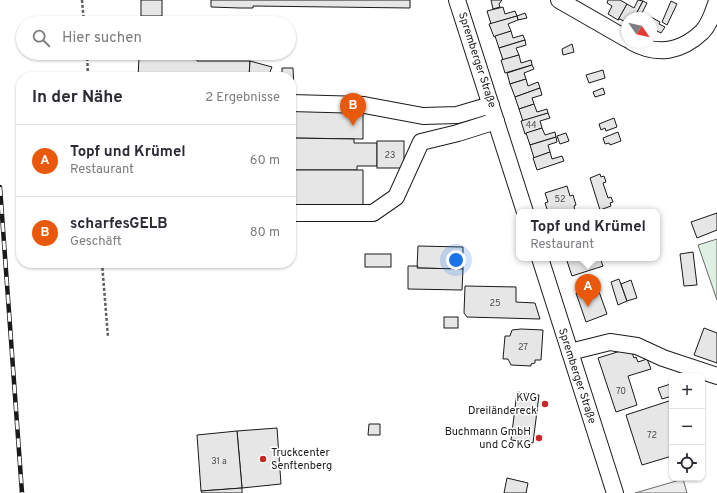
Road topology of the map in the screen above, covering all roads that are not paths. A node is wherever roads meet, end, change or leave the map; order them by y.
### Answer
1 (457, 0) edge
2 (559, 0) edge
3 (717, 1) edge
4 (621, 36) edge
5 (647, 48) edge
6 (296, 103) edge
7 (491, 105) junction
8 (496, 121) junction
9 (524, 209) edge
10 (296, 213) edge
11 (541, 261) edge
12 (570, 352) junction
13 (717, 376) edge
14 (615, 493) edge

1 - 7 street, Spremberger Straße
2 - 4 street
3 - 5 street
6 - 7 street
7 - 8 street, Spremberger Straße
8 - 9 street, Spremberger Straße
8 - 10 street
11 - 12 street, Spremberger Straße
12 - 13 street
12 - 14 street, Spremberger Straße

